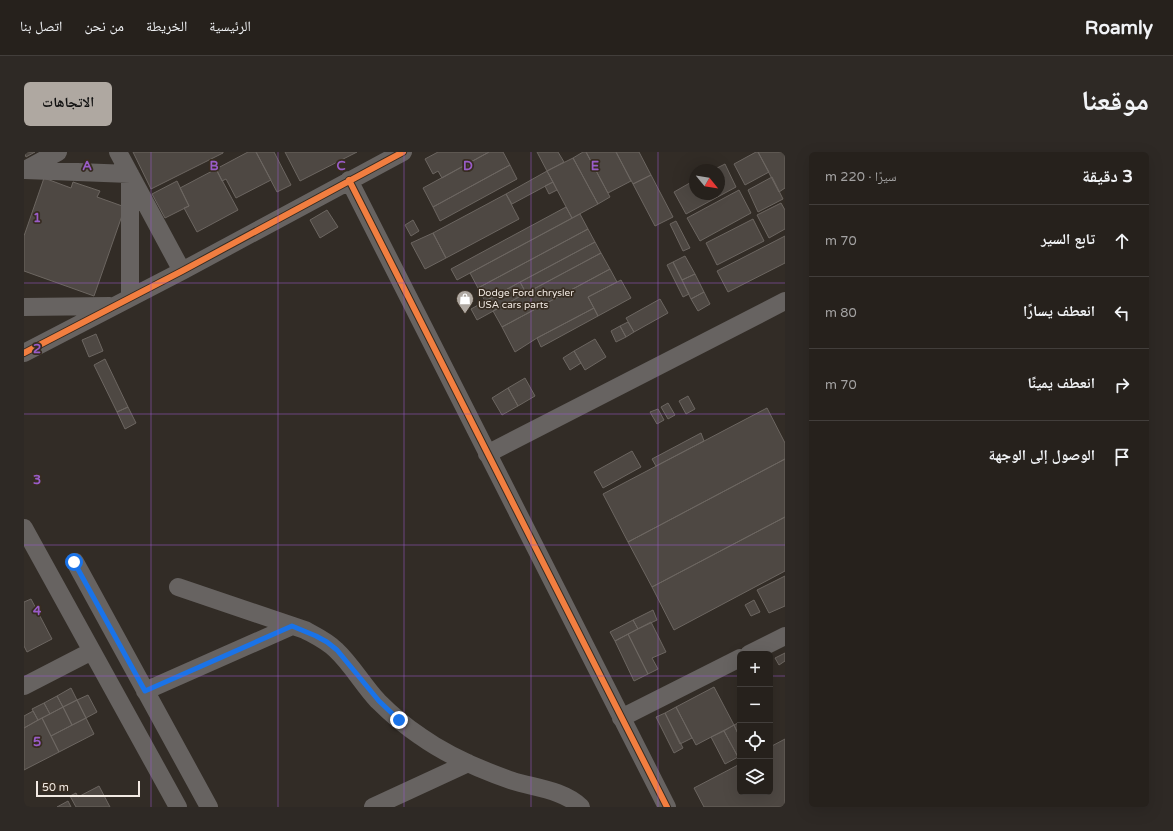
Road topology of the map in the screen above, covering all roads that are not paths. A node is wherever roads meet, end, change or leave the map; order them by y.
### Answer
1 (58, 152) edge
2 (118, 152) edge
3 (402, 152) edge
4 (25, 170) edge
5 (130, 174) junction
6 (349, 180) junction
7 (182, 271) junction
8 (130, 298) junction
9 (785, 301) edge
10 (113, 306) junction
11 (24, 307) edge
12 (24, 353) edge
13 (487, 454) junction
14 (24, 528) edge
15 (74, 562) dead end
16 (178, 587) dead end
17 (292, 626) junction
18 (785, 636) edge
19 (92, 651) junction
20 (754, 651) edge
21 (737, 660) edge
22 (24, 686) edge
23 (145, 691) junction
24 (621, 718) junction
25 (468, 763) junction
26 (178, 807) edge
27 (208, 807) edge
28 (373, 807) edge
29 (580, 807) edge
30 (667, 807) edge

1 - 4 street
2 - 5 street
3 - 6 street
4 - 5 street
5 - 7 street
5 - 8 street
6 - 7 street
6 - 13 street
7 - 8 street
8 - 10 street
9 - 13 street
10 - 11 street
10 - 12 street
13 - 24 street
14 - 19 street
15 - 23 street
16 - 17 street
17 - 23 street
17 - 25 street
18 - 20 street
19 - 22 street
19 - 26 street
21 - 24 street
23 - 27 street
24 - 30 street
25 - 28 street
25 - 29 street

